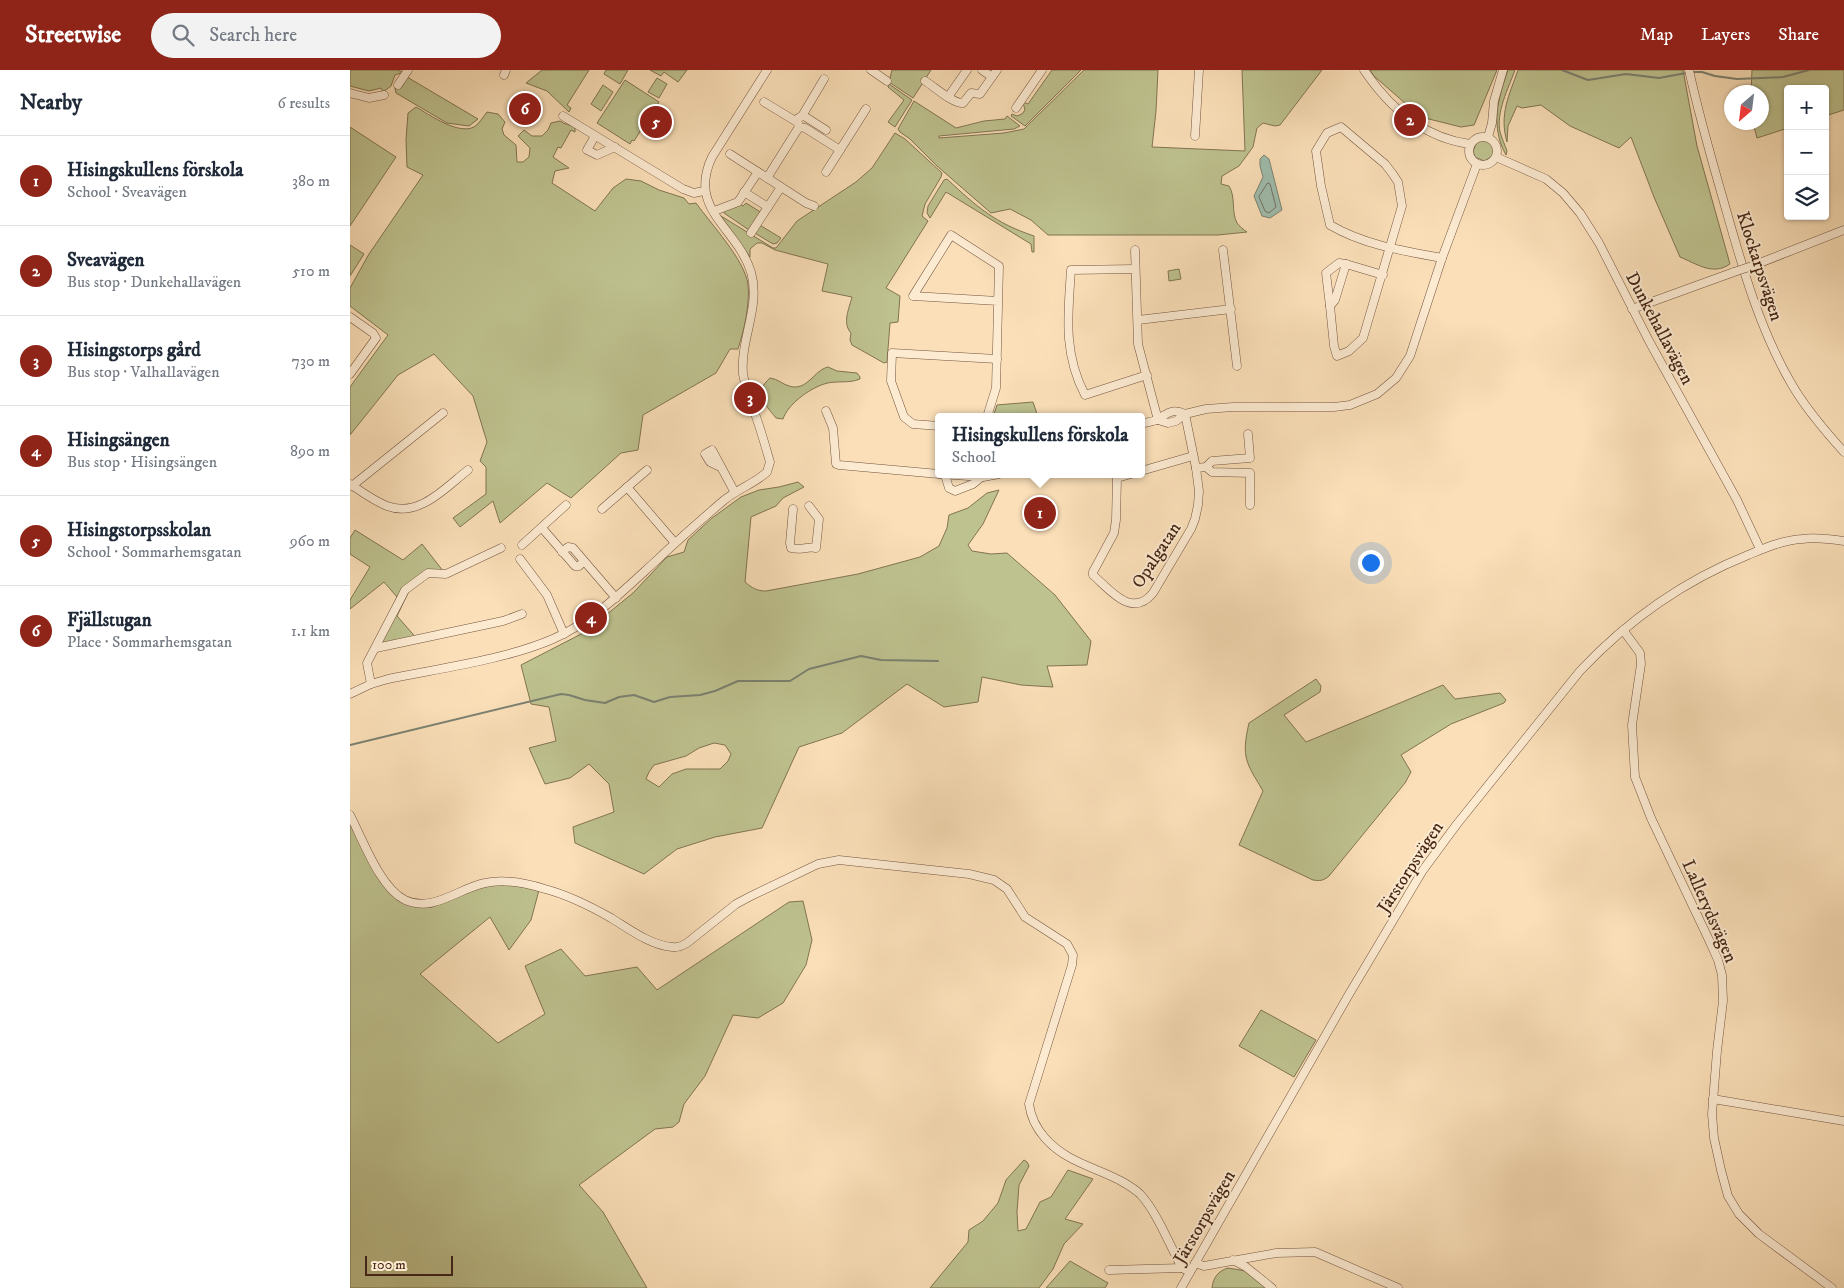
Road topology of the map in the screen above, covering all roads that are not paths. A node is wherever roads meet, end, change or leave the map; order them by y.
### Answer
1 (408, 70) edge
2 (767, 70) edge
3 (871, 70) edge
4 (967, 70) edge
5 (982, 70) edge
6 (997, 70) edge
7 (1042, 70) edge
8 (1199, 70) edge
9 (1364, 70) edge
10 (1503, 70) edge
11 (1689, 70) edge
12 (992, 77) junction
13 (824, 80) dead end
14 (887, 81) dead end
15 (925, 81) dead end
16 (398, 85) dead end
17 (350, 93) edge
18 (384, 95) dead end
19 (948, 97) junction
20 (764, 102) dead end
21 (1016, 108) dead end
22 (866, 109) dead end
23 (563, 116) dead end
24 (799, 122) junction
25 (826, 130) dead end
26 (595, 136) junction
27 (1195, 136) dead end
28 (1488, 137) junction
29 (1470, 144) junction
30 (615, 148) junction
31 (840, 150) junction
32 (730, 154) dead end
33 (1496, 157) junction
34 (1477, 164) junction
35 (758, 172) junction
36 (826, 172) dead end
37 (767, 178) junction
38 (781, 187) junction
39 (704, 191) junction
40 (744, 192) junction
41 (814, 206) dead end
42 (768, 207) junction
43 (717, 210) dead end
44 (1844, 230) edge
45 (751, 233) dead end
46 (1390, 248) junction
47 (1135, 250) dead end
48 (1223, 250) dead end
49 (1442, 258) junction
50 (1346, 264) junction
51 (1135, 269) junction
52 (1382, 275) junction
53 (998, 301) junction
54 (1330, 306) junction
55 (1231, 309) junction
56 (1632, 309) junction
57 (350, 317) edge
58 (1138, 320) junction
59 (997, 359) junction
60 (1238, 366) dead end
61 (350, 374) edge
62 (1147, 375) junction
63 (826, 411) dead end
64 (443, 413) dead end
65 (988, 413) edge
66 (1185, 414) junction
67 (1158, 420) junction
68 (1145, 423) edge
69 (935, 426) edge
70 (1248, 434) dead end
71 (1844, 452) edge
72 (1194, 456) junction
73 (1250, 458) junction
74 (720, 467) dead end
75 (1206, 467) junction
76 (1196, 468) junction
77 (468, 470) dead end
78 (647, 470) dead end
79 (1145, 471) edge
80 (1250, 473) junction
81 (935, 474) edge
82 (947, 478) edge
83 (980, 478) edge
84 (1117, 478) edge
85 (351, 485) edge
86 (626, 487) junction
87 (734, 491) junction
88 (566, 505) dead end
89 (1250, 505) dead end
90 (809, 506) dead end
91 (602, 509) dead end
92 (793, 510) dead end
93 (542, 528) junction
94 (1844, 541) edge
95 (675, 543) junction
96 (522, 545) dead end
97 (501, 548) dead end
98 (1760, 550) junction
99 (520, 559) dead end
100 (616, 598) junction
101 (522, 614) dead end
102 (1623, 630) junction
103 (564, 634) junction
104 (376, 648) junction
105 (371, 684) junction
106 (350, 694) edge
107 (350, 815) edge
108 (1713, 1100) junction
109 (1844, 1121) edge
110 (1233, 1260) junction
111 (1195, 1264) junction
112 (1182, 1268) junction
113 (1109, 1270) dead end
114 (1190, 1272) junction
115 (1181, 1288) edge
116 (1272, 1288) edge
117 (1398, 1288) edge
118 (1832, 1288) edge

1 - 16 street
2 - 39 street
3 - 14 street
4 - 19 street
5 - 12 street
6 - 12 street
7 - 21 street
8 - 27 street
9 - 29 street
10 - 28 street
11 - 71 street, Klockarpsvägen
12 - 19 street
13 - 24 street
15 - 19 street
17 - 18 street
20 - 24 street
22 - 31 street
23 - 26 street
24 - 25 street
24 - 31 street
24 - 37 street
26 - 30 street
26 - 30 street
28 - 29 street
28 - 33 street
29 - 34 street
30 - 39 street
31 - 36 street
32 - 35 street
33 - 34 street
33 - 56 street, Dunkehallavägen
34 - 49 street
35 - 37 street
35 - 40 street
37 - 38 street
38 - 41 street
38 - 42 street
39 - 87 street
40 - 42 street
40 - 43 street
42 - 45 street
44 - 56 street, bridge
46 - 46 street
46 - 49 street
46 - 52 street
47 - 51 street
48 - 55 street
49 - 66 street
50 - 52 street
50 - 54 street
50 - 54 street
51 - 58 street
51 - 62 street
52 - 54 street
53 - 53 street
53 - 59 street
55 - 58 street
55 - 60 street
56 - 98 street, Dunkehallavägen
57 - 61 street
58 - 62 street
59 - 65 street
59 - 69 street
62 - 67 street
63 - 81 street
64 - 85 street
66 - 67 street
66 - 72 street, Opalgatan
67 - 68 street
70 - 73 street
72 - 76 street, Opalgatan
72 - 79 street
73 - 75 street
73 - 80 street
74 - 87 street
75 - 76 street
75 - 80 street
76 - 84 street, Opalgatan
77 - 85 street
78 - 86 street
80 - 89 street
82 - 83 street
86 - 91 street
86 - 95 street
87 - 95 street
88 - 93 street
90 - 92 street
93 - 96 street
93 - 100 street
94 - 98 street, Järstorpsvägen
95 - 100 street
97 - 104 street
98 - 102 street, Järstorpsvägen
99 - 103 street
100 - 103 street
101 - 104 street
102 - 108 street, Lallerydsvägen
102 - 111 street, Järstorpsvägen
103 - 105 street
104 - 105 street
105 - 106 street
107 - 112 street
108 - 109 street
108 - 118 street, Lallerydsvägen
110 - 111 street
110 - 116 street
110 - 117 street
111 - 114 street, Järstorpsvägen
112 - 113 street
112 - 114 street
114 - 115 street, Järstorpsvägen

